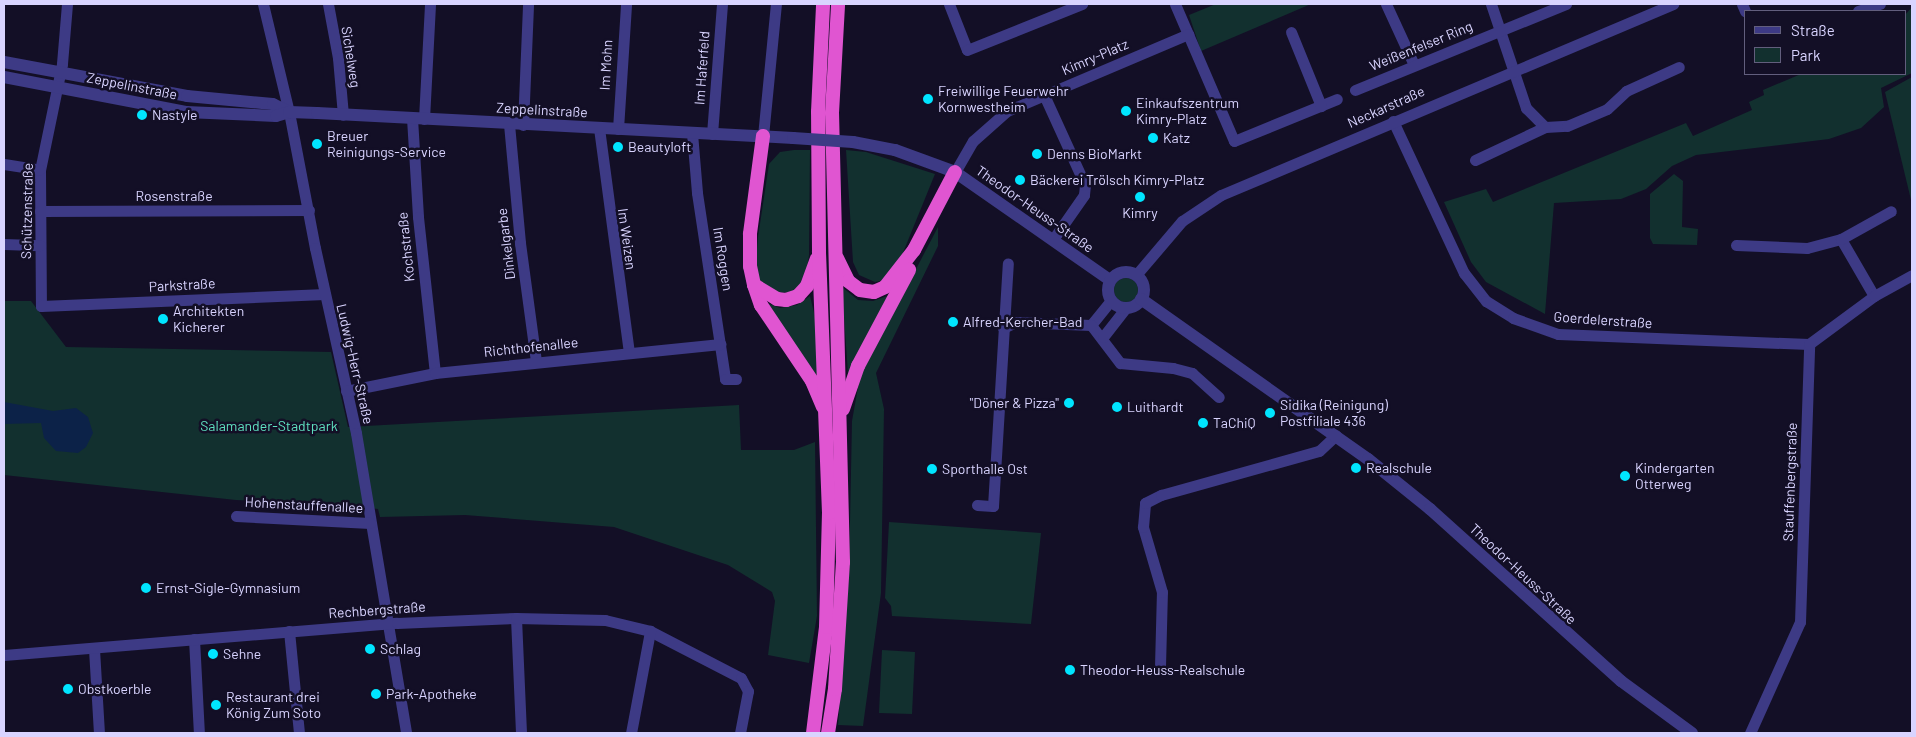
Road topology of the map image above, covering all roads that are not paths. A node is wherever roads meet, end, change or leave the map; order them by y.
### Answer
1 (67, 4) edge
2 (263, 4) edge
3 (328, 4) edge
4 (430, 4) edge
5 (528, 4) edge
6 (626, 4) edge
7 (722, 4) edge
8 (776, 4) edge
9 (823, 4) edge
10 (838, 4) edge
11 (949, 4) edge
12 (1082, 4) edge
13 (1175, 4) edge
14 (1386, 4) edge
15 (1491, 4) edge
16 (1566, 4) edge
17 (1673, 4) edge
18 (1880, 4) edge
19 (1861, 10) edge
20 (1291, 32) dead end
21 (1500, 32) junction
22 (1188, 34) junction
23 (4, 62) edge
24 (1414, 65) junction
25 (1679, 67) dead end
26 (1512, 70) junction
27 (60, 72) junction
28 (4, 77) edge
29 (58, 87) junction
30 (1354, 90) dead end
31 (1044, 95) junction
32 (1337, 99) dead end
33 (1321, 106) junction
34 (289, 112) junction
35 (343, 115) junction
36 (418, 118) junction
37 (1393, 121) junction
38 (509, 124) junction
39 (523, 125) junction
40 (1545, 127) junction
41 (599, 128) junction
42 (618, 129) junction
43 (692, 133) junction
44 (712, 134) junction
45 (763, 136) junction
46 (794, 138) joint
47 (1475, 160) dead end
48 (4, 164) edge
49 (40, 170) junction
50 (956, 172) junction
51 (308, 210) junction
52 (40, 211) junction
53 (1891, 211) dead end
54 (1054, 238) junction
55 (1841, 239) junction
56 (4, 244) edge
57 (40, 245) junction
58 (1736, 245) dead end
59 (834, 248) junction
60 (914, 250) junction
61 (819, 251) junction
62 (1008, 263) dead end
63 (1912, 274) edge
64 (1136, 275) junction
65 (1110, 280) junction
66 (754, 285) junction
67 (324, 294) junction
68 (1874, 296) junction
69 (1111, 300) junction
70 (1141, 300) junction
71 (41, 306) joint
72 (1126, 308) junction
73 (1091, 324) junction
74 (1004, 328) junction
75 (1103, 336) junction
76 (721, 344) junction
77 (1809, 344) junction
78 (629, 353) junction
79 (536, 361) junction
80 (434, 373) junction
81 (736, 379) dead end
82 (346, 391) junction
83 (1219, 397) dead end
84 (827, 414) junction
85 (841, 414) junction
86 (1336, 435) junction
87 (977, 505) dead end
88 (236, 516) dead end
89 (370, 523) junction
90 (516, 618) junction
91 (386, 624) junction
92 (289, 631) junction
93 (650, 631) junction
94 (194, 639) junction
95 (94, 649) junction
96 (4, 655) edge
97 (1160, 666) dead end
98 (99, 733) edge
99 (199, 733) edge
100 (299, 733) edge
101 (406, 733) edge
102 (521, 733) edge
103 (632, 733) edge
104 (740, 733) edge
105 (814, 733) edge
106 (828, 733) edge
107 (1692, 733) edge
108 (1750, 733) edge

1 - 27 street
2 - 34 street, Ludwig-Herr-Straße
3 - 35 street, Sichelweg
4 - 36 street, Kochstraße
5 - 39 street
6 - 42 street, Im Mohn
7 - 44 street, Im Haferfeld
8 - 45 street
9 - 61 highway
10 - 59 highway
11 - 12 street
13 - 22 street
14 - 24 street
15 - 21 street
16 - 21 street, Weißenfelser Ring
17 - 26 street, Neckarstraße
18 - 19 street
20 - 33 street
21 - 24 street, Weißenfelser Ring
21 - 26 street
22 - 31 street, Kimry-Platz
22 - 33 street
23 - 27 street, Zeppelinstraße
24 - 30 street, Weißenfelser Ring
25 - 40 street
26 - 37 street, Neckarstraße
26 - 40 street
27 - 29 street
27 - 34 street, Zeppelinstraße
28 - 29 street, Zeppelinstraße
29 - 34 street, Zeppelinstraße
29 - 49 street, Schützenstraße
31 - 50 street, Kimry-Platz
31 - 54 street
32 - 33 street
34 - 35 street, Zeppelinstraße
34 - 51 street, Ludwig-Herr-Straße
35 - 36 street, Zeppelinstraße
36 - 38 street, Zeppelinstraße
36 - 80 street, Kochstraße
37 - 64 street, Neckarstraße
37 - 77 street, Goerdelerstraße
38 - 39 street, Zeppelinstraße
38 - 79 street, Dinkelgarbe
39 - 41 street, Zeppelinstraße
40 - 47 street
41 - 42 street, Zeppelinstraße
41 - 78 street, Im Weizen
42 - 43 street, Zeppelinstraße
43 - 44 street, Zeppelinstraße
43 - 76 street, Im Roggen
44 - 45 street, Zeppelinstraße
45 - 46 street, Zeppelinstraße
45 - 66 highway
46 - 50 street, Theodor-Heuss-Straße, bridge
48 - 49 street
49 - 52 street, Schützenstraße
50 - 54 street, Theodor-Heuss-Straße
50 - 60 highway
51 - 52 street, Rosenstraße
51 - 67 street, Ludwig-Herr-Straße
52 - 57 street, Schützenstraße
53 - 55 street
54 - 65 street, Theodor-Heuss-Straße
55 - 58 street
55 - 68 street
56 - 57 street
57 - 71 street, Schützenstraße
59 - 60 highway
59 - 85 highway
60 - 85 highway
61 - 66 highway
61 - 84 highway
62 - 74 street
63 - 68 street
64 - 65 street
64 - 70 street
65 - 69 street
66 - 84 highway
67 - 71 street, Parkstraße
67 - 82 street, Ludwig-Herr-Straße
68 - 77 street
69 - 72 street
69 - 73 street
70 - 72 street
70 - 86 street, Theodor-Heuss-Straße
72 - 75 street
73 - 74 street
73 - 75 street
74 - 87 street
75 - 83 street
76 - 78 street, Richthofenallee
76 - 81 street, Im Roggen
77 - 108 street, Stauffenbergstraße
78 - 79 street, Richthofenallee
79 - 80 street, Richthofenallee
80 - 82 street, Richthofenallee
82 - 89 street, Ludwig-Herr-Straße
84 - 105 highway
85 - 106 highway
86 - 97 street
86 - 107 street, Theodor-Heuss-Straße
88 - 89 street, Hohenstauffenallee
89 - 91 street, Ludwig-Herr-Straße
90 - 91 street, Rechbergstraße
90 - 93 street, Rechbergstraße
90 - 102 street
91 - 92 street, Rechbergstraße
91 - 101 street, Ludwig-Herr-Straße
92 - 94 street, Rechbergstraße
92 - 100 street
93 - 103 street
93 - 104 street, Rechbergstraße
94 - 95 street, Rechbergstraße
94 - 99 street
95 - 96 street, Rechbergstraße
95 - 98 street

